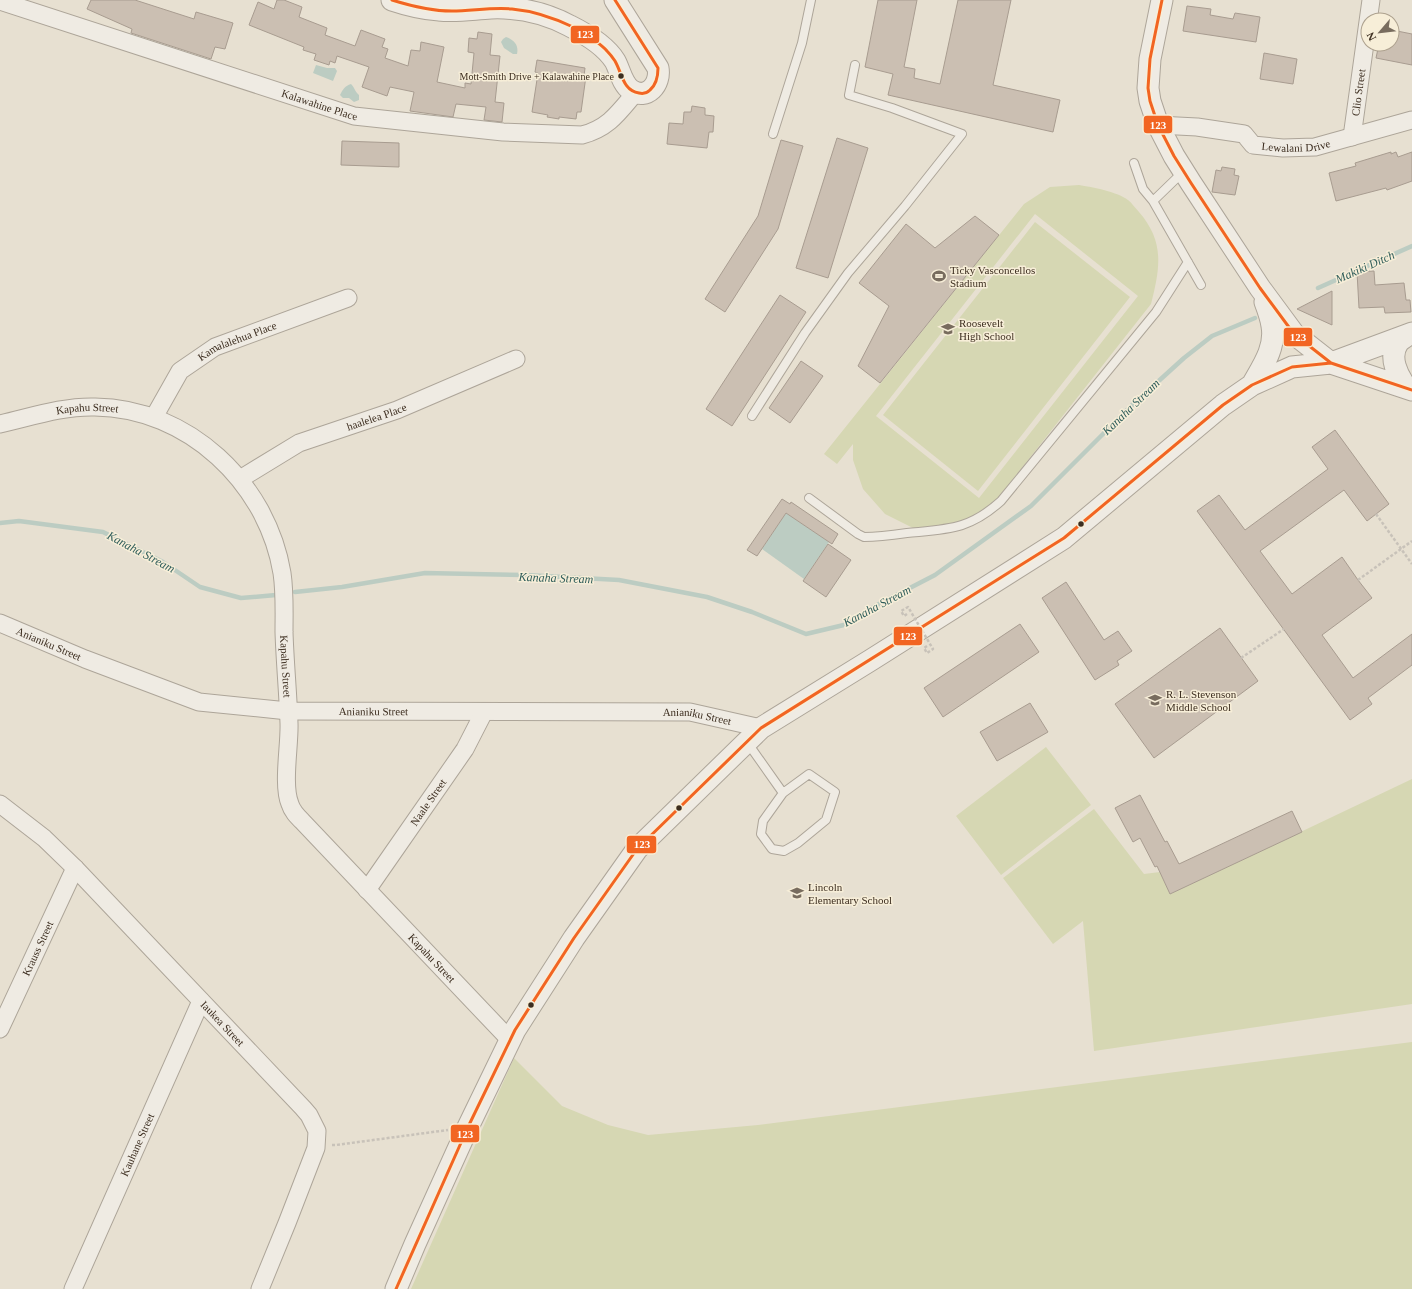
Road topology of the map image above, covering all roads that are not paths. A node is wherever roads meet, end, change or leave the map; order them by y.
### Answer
1 (392, 0) edge
2 (615, 0) edge
3 (811, 0) edge
4 (1162, 0) edge
5 (1371, 0) edge
6 (0, 2) edge
7 (855, 65) dead end
8 (636, 92) junction
9 (1412, 120) edge
10 (1158, 125) junction
11 (772, 134) dead end
12 (1352, 137) junction
13 (1134, 163) dead end
14 (1184, 172) junction
15 (1153, 201) junction
16 (1188, 262) junction
17 (1201, 285) dead end
18 (1260, 288) junction
19 (348, 298) dead end
20 (1410, 334) edge
21 (516, 359) dead end
22 (1331, 363) junction
23 (1252, 386) junction
24 (1409, 389) edge
25 (752, 416) dead end
26 (154, 417) junction
27 (0, 424) edge
28 (240, 479) junction
29 (809, 498) dead end
30 (0, 623) edge
31 (288, 711) junction
32 (484, 712) junction
33 (754, 735) junction
34 (783, 793) junction
35 (0, 804) edge
36 (75, 868) junction
37 (367, 890) junction
38 (201, 1001) junction
39 (0, 1029) edge
40 (510, 1040) junction
41 (73, 1289) edge
42 (260, 1289) edge
43 (396, 1289) edge

1 - 8 street
2 - 8 street
3 - 11 lane
4 - 10 street
5 - 12 street, Clio Street
6 - 8 street, Kalawahine Place
7 - 25 lane
9 - 12 street, Lewalani Drive
10 - 12 street, Lewalani Drive
10 - 14 street
13 - 15 lane
14 - 15 lane
14 - 18 street
15 - 16 lane
16 - 17 lane
16 - 29 lane
18 - 22 street
18 - 23 street
19 - 26 street, Kamalalehua Place
20 - 22 street
20 - 24 street
21 - 28 street, haalelea Place
22 - 23 street
22 - 24 street
23 - 33 street
26 - 27 street, Kapahu Street
26 - 28 street, Kapahu Street
28 - 31 street, Kapahu Street
30 - 31 street, Anianiku Street
31 - 32 street, Anianiku Street
31 - 37 street, Kapahu Street
32 - 33 street, Anianiku Street
32 - 37 street, Naale Street
33 - 34 lane
33 - 40 street
34 - 34 lane
35 - 36 street, Iaukea Street
36 - 38 street, Iaukea Street
36 - 39 street, Krauss Street
37 - 40 street, Kapahu Street
38 - 41 street, Kauhane Street
38 - 42 street, Iaukea Street
40 - 43 street

